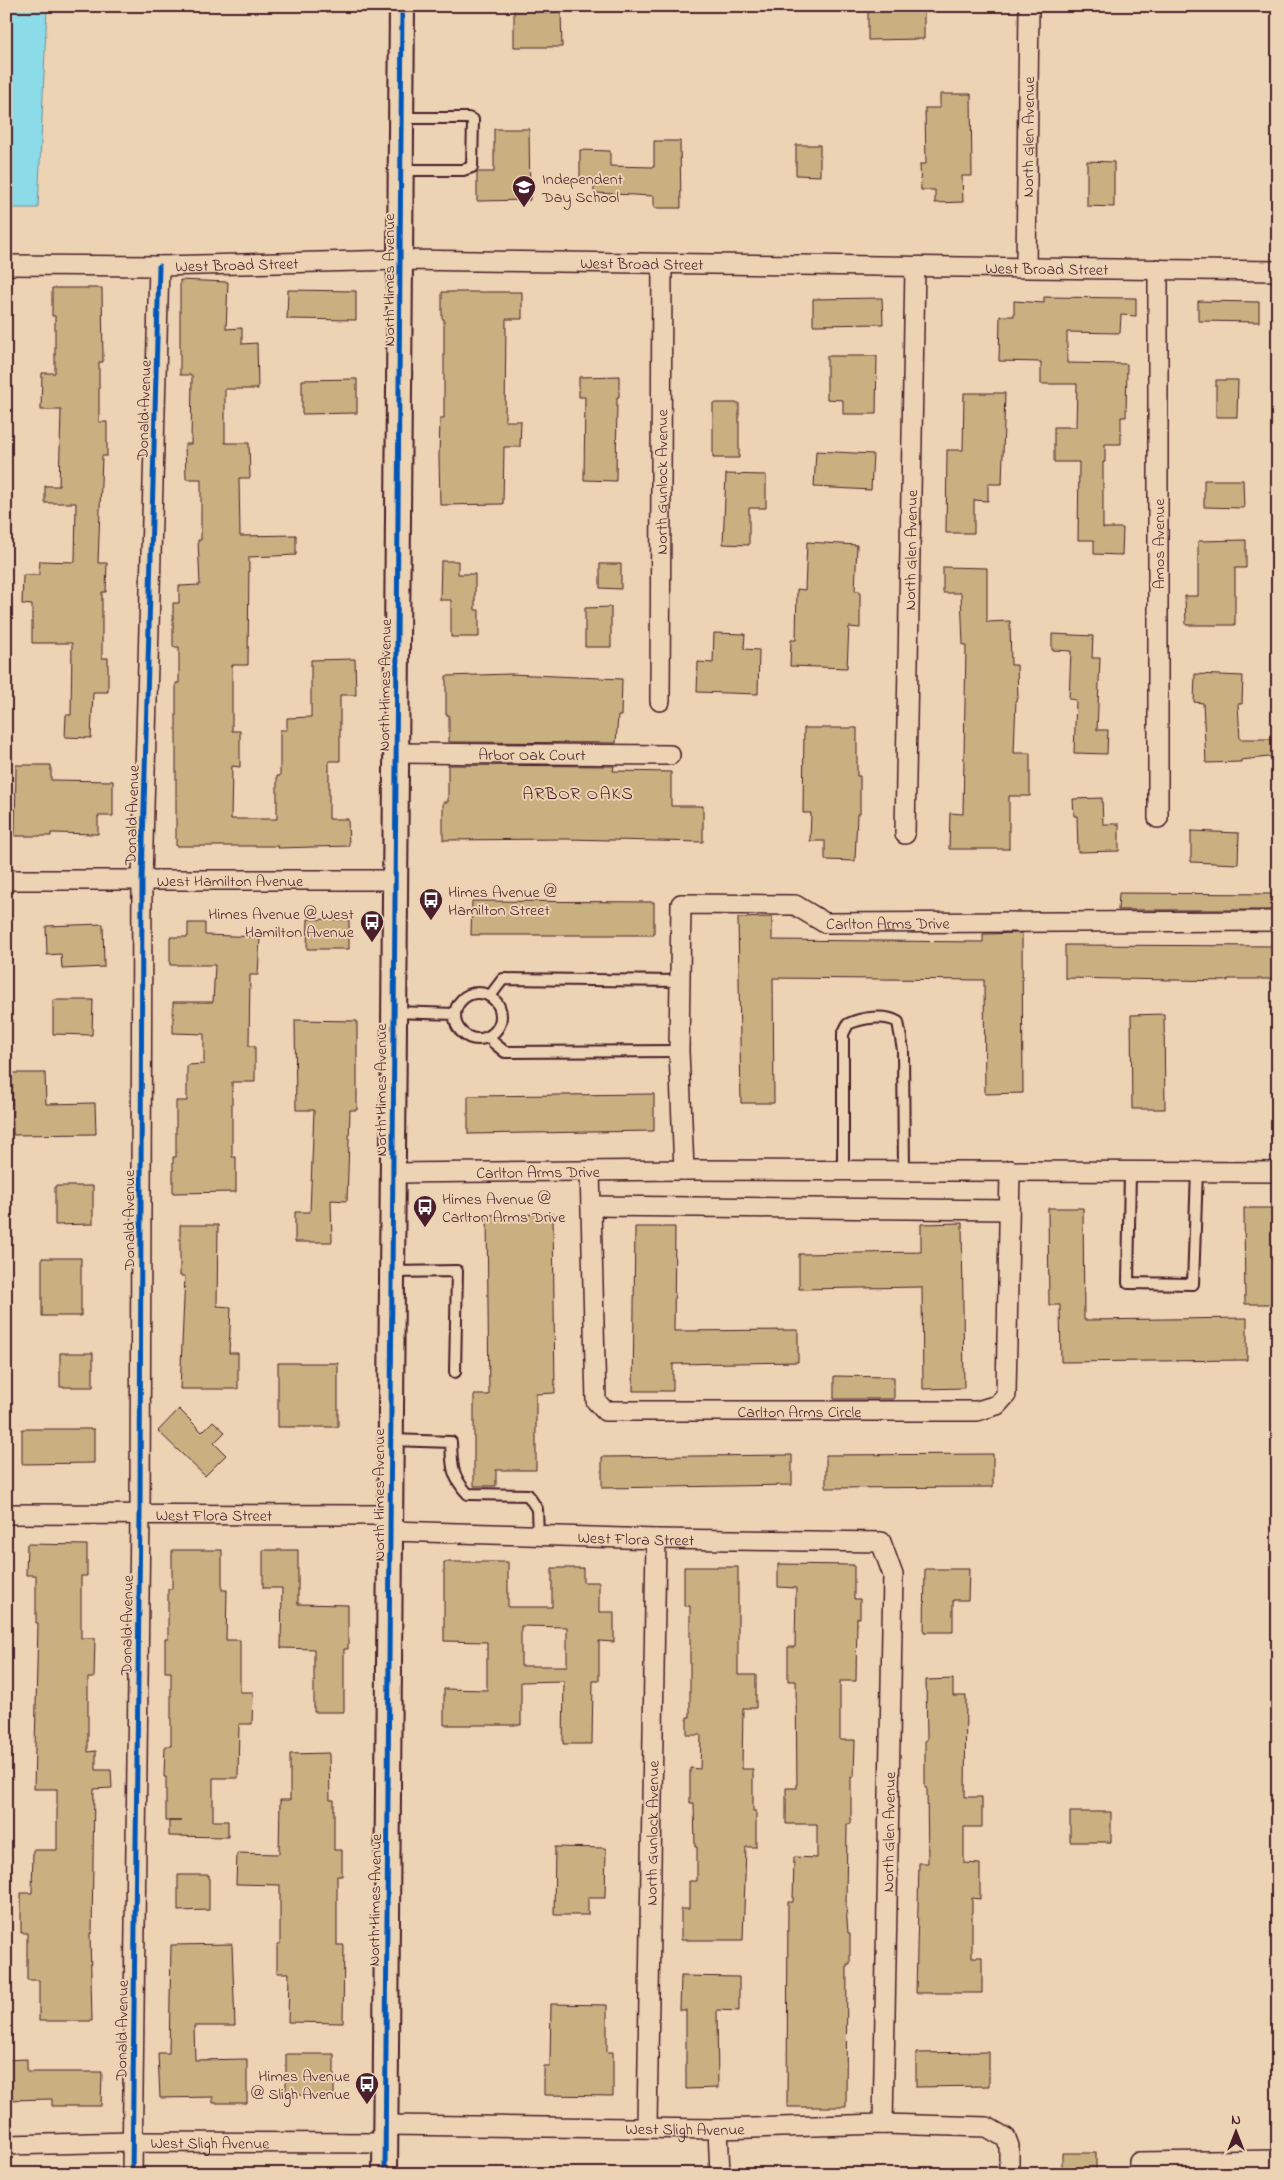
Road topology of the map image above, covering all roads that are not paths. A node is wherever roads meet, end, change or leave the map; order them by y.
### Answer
1 (402, 6) edge
2 (1029, 6) edge
3 (402, 118) junction
4 (401, 170) junction
5 (400, 260) junction
6 (662, 264) junction
7 (6, 265) edge
8 (159, 266) junction
9 (915, 267) junction
10 (1026, 267) junction
11 (1158, 269) junction
12 (1278, 271) edge
13 (660, 700) dead end
14 (396, 752) junction
15 (670, 755) dead end
16 (1158, 818) dead end
17 (905, 834) dead end
18 (6, 880) edge
19 (142, 880) junction
20 (394, 880) junction
21 (1278, 922) edge
22 (680, 981) junction
23 (490, 996) junction
24 (393, 1012) junction
25 (455, 1014) junction
26 (490, 1037) junction
27 (680, 1051) junction
28 (684, 1170) junction
29 (844, 1170) junction
30 (904, 1170) junction
31 (1010, 1170) junction
32 (590, 1171) junction
33 (1130, 1171) junction
34 (1197, 1171) junction
35 (392, 1172) junction
36 (1278, 1172) edge
37 (591, 1206) junction
38 (1009, 1210) junction
39 (392, 1272) junction
40 (455, 1372) dead end
41 (391, 1440) junction
42 (6, 1514) edge
43 (140, 1515) junction
44 (391, 1523) junction
45 (538, 1535) junction
46 (656, 1539) junction
47 (881, 1542) joint
48 (883, 2124) junction
49 (647, 2126) junction
50 (718, 2129) junction
51 (384, 2134) junction
52 (132, 2142) junction
53 (6, 2145) edge
54 (1278, 2160) edge
55 (132, 2174) edge
56 (384, 2174) edge
57 (720, 2174) edge
58 (1009, 2174) edge
59 (1139, 2174) edge

1 - 3 street, North Himes Avenue
2 - 10 street, North Glen Avenue
3 - 4 street, North Himes Avenue
3 - 4 lane
4 - 5 street, North Himes Avenue
5 - 6 street, West Broad Street
5 - 8 street, West Broad Street
5 - 14 street, North Himes Avenue
6 - 9 street, West Broad Street
6 - 13 street, North Gunlock Avenue
7 - 8 street, West Broad Street
8 - 19 street, Donald Avenue
9 - 10 street, West Broad Street
9 - 17 street, North Glen Avenue
10 - 11 street, West Broad Street
11 - 12 street, West Broad Street
11 - 16 street, Amos Avenue
14 - 15 street, Arbor Oak Court
14 - 20 street, North Himes Avenue
18 - 19 street, West Hamilton Avenue
19 - 20 street, West Hamilton Avenue
19 - 43 street, Donald Avenue
20 - 24 street, North Himes Avenue
21 - 22 street, Carlton Arms Drive
22 - 23 lane
22 - 27 street, Carlton Arms Drive
23 - 25 lane
23 - 26 lane
24 - 25 lane
24 - 35 street, North Himes Avenue
25 - 26 lane
26 - 27 lane
27 - 28 street, Carlton Arms Drive
28 - 29 street, Carlton Arms Drive
28 - 32 street, Carlton Arms Drive
29 - 30 street, Carlton Arms Drive
29 - 30 lane
30 - 31 street, Carlton Arms Drive
31 - 33 street, Carlton Arms Drive
31 - 38 street, Carlton Arms Circle
32 - 35 street, Carlton Arms Drive
32 - 37 street, Carlton Arms Circle
33 - 34 street, Carlton Arms Drive
33 - 34 lane
34 - 36 street, Carlton Arms Drive
35 - 39 street, North Himes Avenue
37 - 38 street
37 - 38 street, Carlton Arms Circle
39 - 40 lane
39 - 41 street, North Himes Avenue
41 - 44 street, North Himes Avenue
41 - 45 lane
42 - 43 street, West Flora Street
43 - 44 street, West Flora Street
43 - 52 street, Donald Avenue
44 - 45 street, West Flora Street
44 - 51 street, North Himes Avenue
45 - 46 street, West Flora Street
46 - 47 street, West Flora Street
46 - 49 street, North Gunlock Avenue
47 - 48 street, North Glen Avenue
48 - 50 street, West Sligh Avenue
48 - 58 street, West Sligh Avenue
49 - 50 street, West Sligh Avenue
49 - 51 street, West Sligh Avenue
50 - 57 street
51 - 52 street, West Sligh Avenue
51 - 56 street, North Himes Avenue
52 - 53 street, West Sligh Avenue
52 - 55 street, Donald Avenue
54 - 59 street

